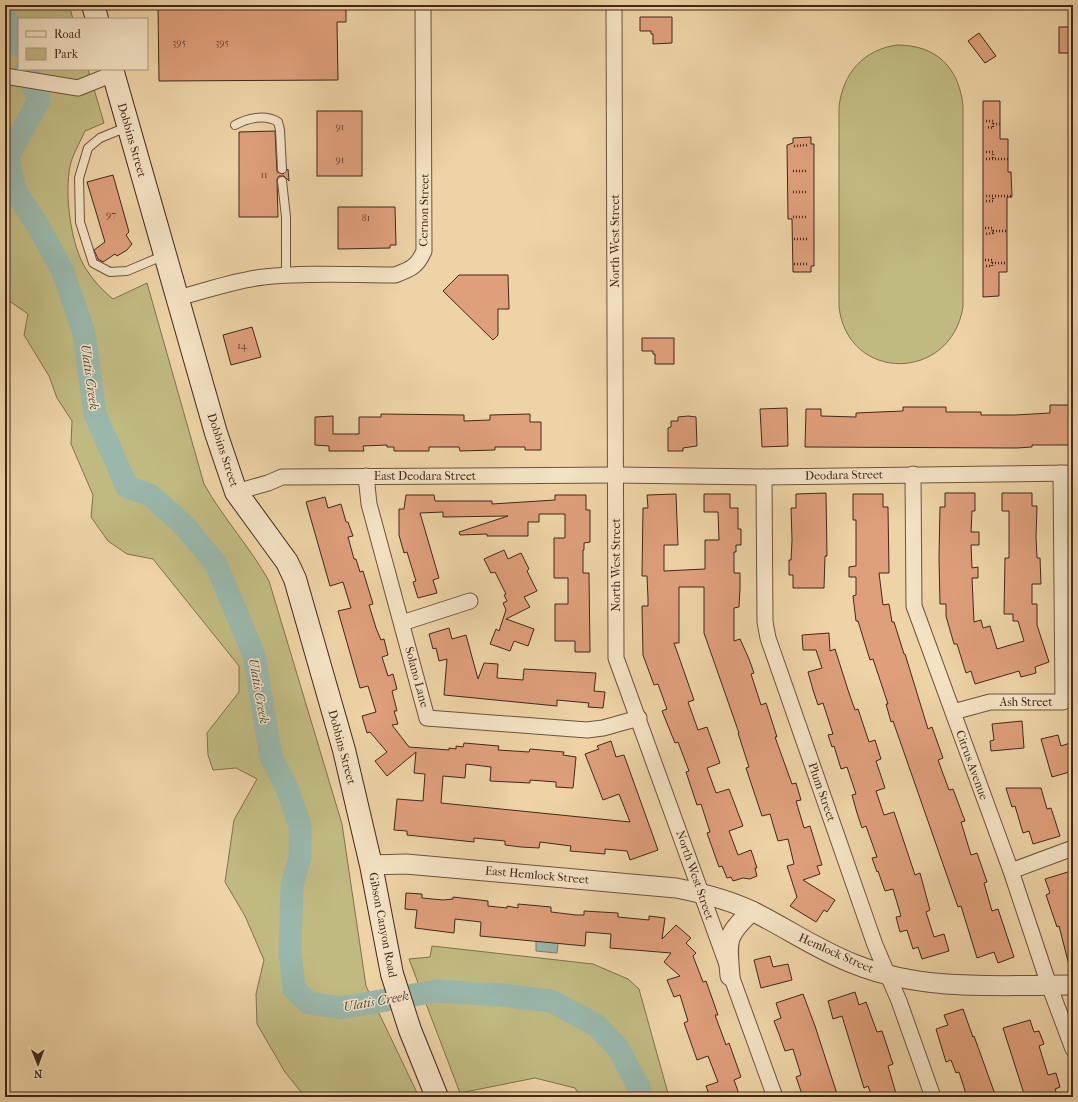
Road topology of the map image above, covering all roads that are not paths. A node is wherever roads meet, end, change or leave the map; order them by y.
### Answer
1 (93, 5) edge
2 (423, 5) edge
3 (614, 5) edge
4 (97, 18) edge
5 (112, 72) edge
6 (5, 76) edge
7 (235, 125) dead end
8 (128, 126) junction
9 (282, 169) dead end
10 (282, 181) dead end
11 (165, 255) junction
12 (286, 275) junction
13 (177, 298) junction
14 (1067, 473) edge
15 (913, 474) junction
16 (616, 475) junction
17 (366, 476) junction
18 (764, 477) junction
19 (236, 492) junction
20 (470, 601) dead end
21 (402, 623) junction
22 (953, 712) junction
23 (639, 718) junction
24 (1073, 848) edge
25 (371, 865) junction
26 (1011, 871) junction
27 (703, 893) junction
28 (752, 911) junction
29 (730, 976) junction
30 (888, 976) junction
31 (1049, 985) junction
32 (1073, 985) edge
33 (1073, 1049) edge
34 (437, 1097) edge
35 (775, 1097) edge
36 (933, 1097) edge

1 - 4 main road
2 - 12 street, Cernon Street
3 - 16 street, North West Street
5 - 6 street
5 - 8 main road, Dobbins Street
7 - 9 lane
8 - 11 main road, Dobbins Street
8 - 11 lane
10 - 12 lane
11 - 13 main road, Dobbins Street
12 - 13 street, Cernon Street
13 - 19 main road, Dobbins Street
14 - 15 street, Deodara Street
14 - 22 street, Ash Street
15 - 18 street, Deodara Street
15 - 22 street, Citrus Avenue
16 - 17 street, East Deodara Street
16 - 18 street, Deodara Street
16 - 23 street, North West Street
17 - 19 street, East Deodara Street
17 - 21 street, Solano Lane
18 - 30 street, Plum Street
19 - 25 main road, Dobbins Street
20 - 21 street
21 - 23 street, Solano Lane
22 - 26 street, Citrus Avenue
23 - 27 street, North West Street
24 - 26 street
25 - 27 street, East Hemlock Street
25 - 34 main road, Gibson Canyon Road
26 - 31 street, Citrus Avenue
27 - 28 street, Hemlock Street
27 - 29 street, North West Street
28 - 29 street
28 - 30 street, Hemlock Street
29 - 35 street, North West Street
30 - 31 street, Hemlock Street
30 - 36 street, Plum Street
31 - 32 street, Hemlock Street
31 - 33 street, Citrus Avenue

